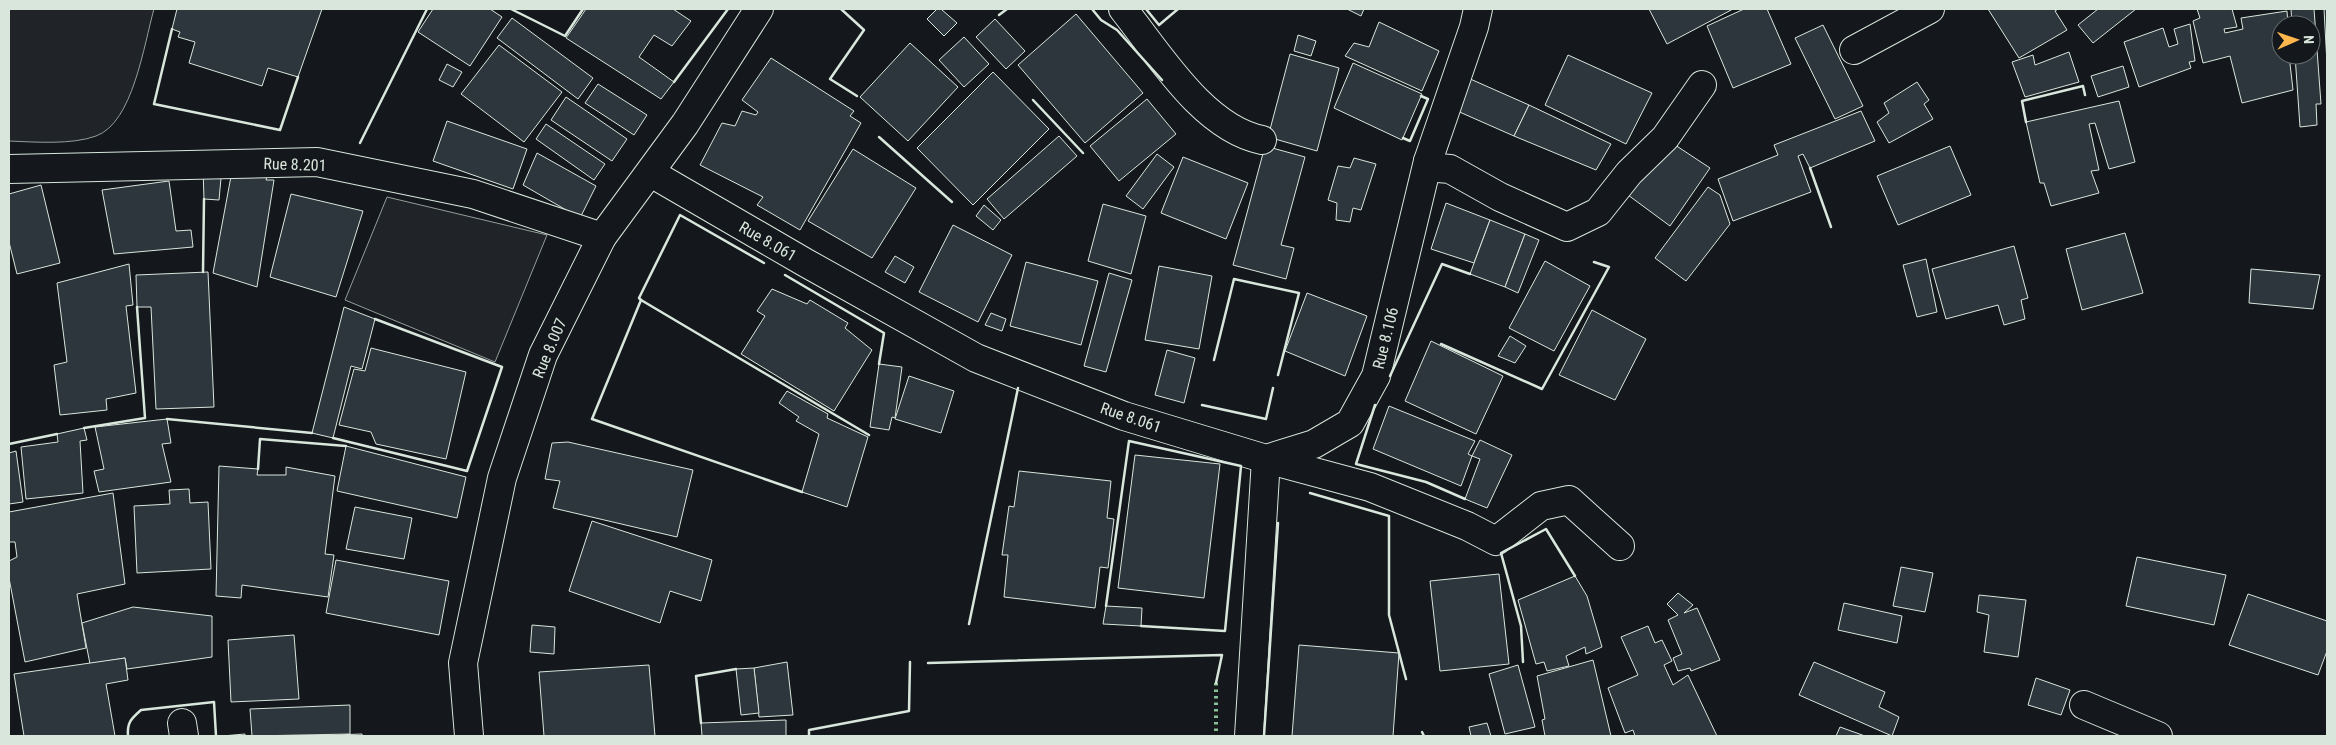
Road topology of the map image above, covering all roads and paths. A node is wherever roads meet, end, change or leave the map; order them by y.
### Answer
1 (759, 9) edge
2 (1123, 9) edge
3 (1478, 9) edge
4 (1930, 9) edge
5 (1854, 50) dead end
6 (1702, 85) dead end
7 (1262, 140) dead end
8 (1428, 161) junction
9 (9, 169) edge
10 (651, 172) junction
11 (602, 237) junction
12 (1266, 459) junction
13 (1620, 546) dead end
14 (2084, 705) dead end
15 (469, 736) edge
16 (1249, 736) edge
17 (2158, 736) edge

1 - 10 street, Rue 8.007
2 - 7 street
3 - 8 street, Rue 8.106
4 - 5 street
6 - 8 street
8 - 12 street, Rue 8.106
9 - 11 street, Rue 8.201
10 - 11 street, Rue 8.007
10 - 12 street, Rue 8.061
11 - 15 street, Rue 8.007
12 - 13 street, Rue 8.061
12 - 16 street
14 - 17 street

